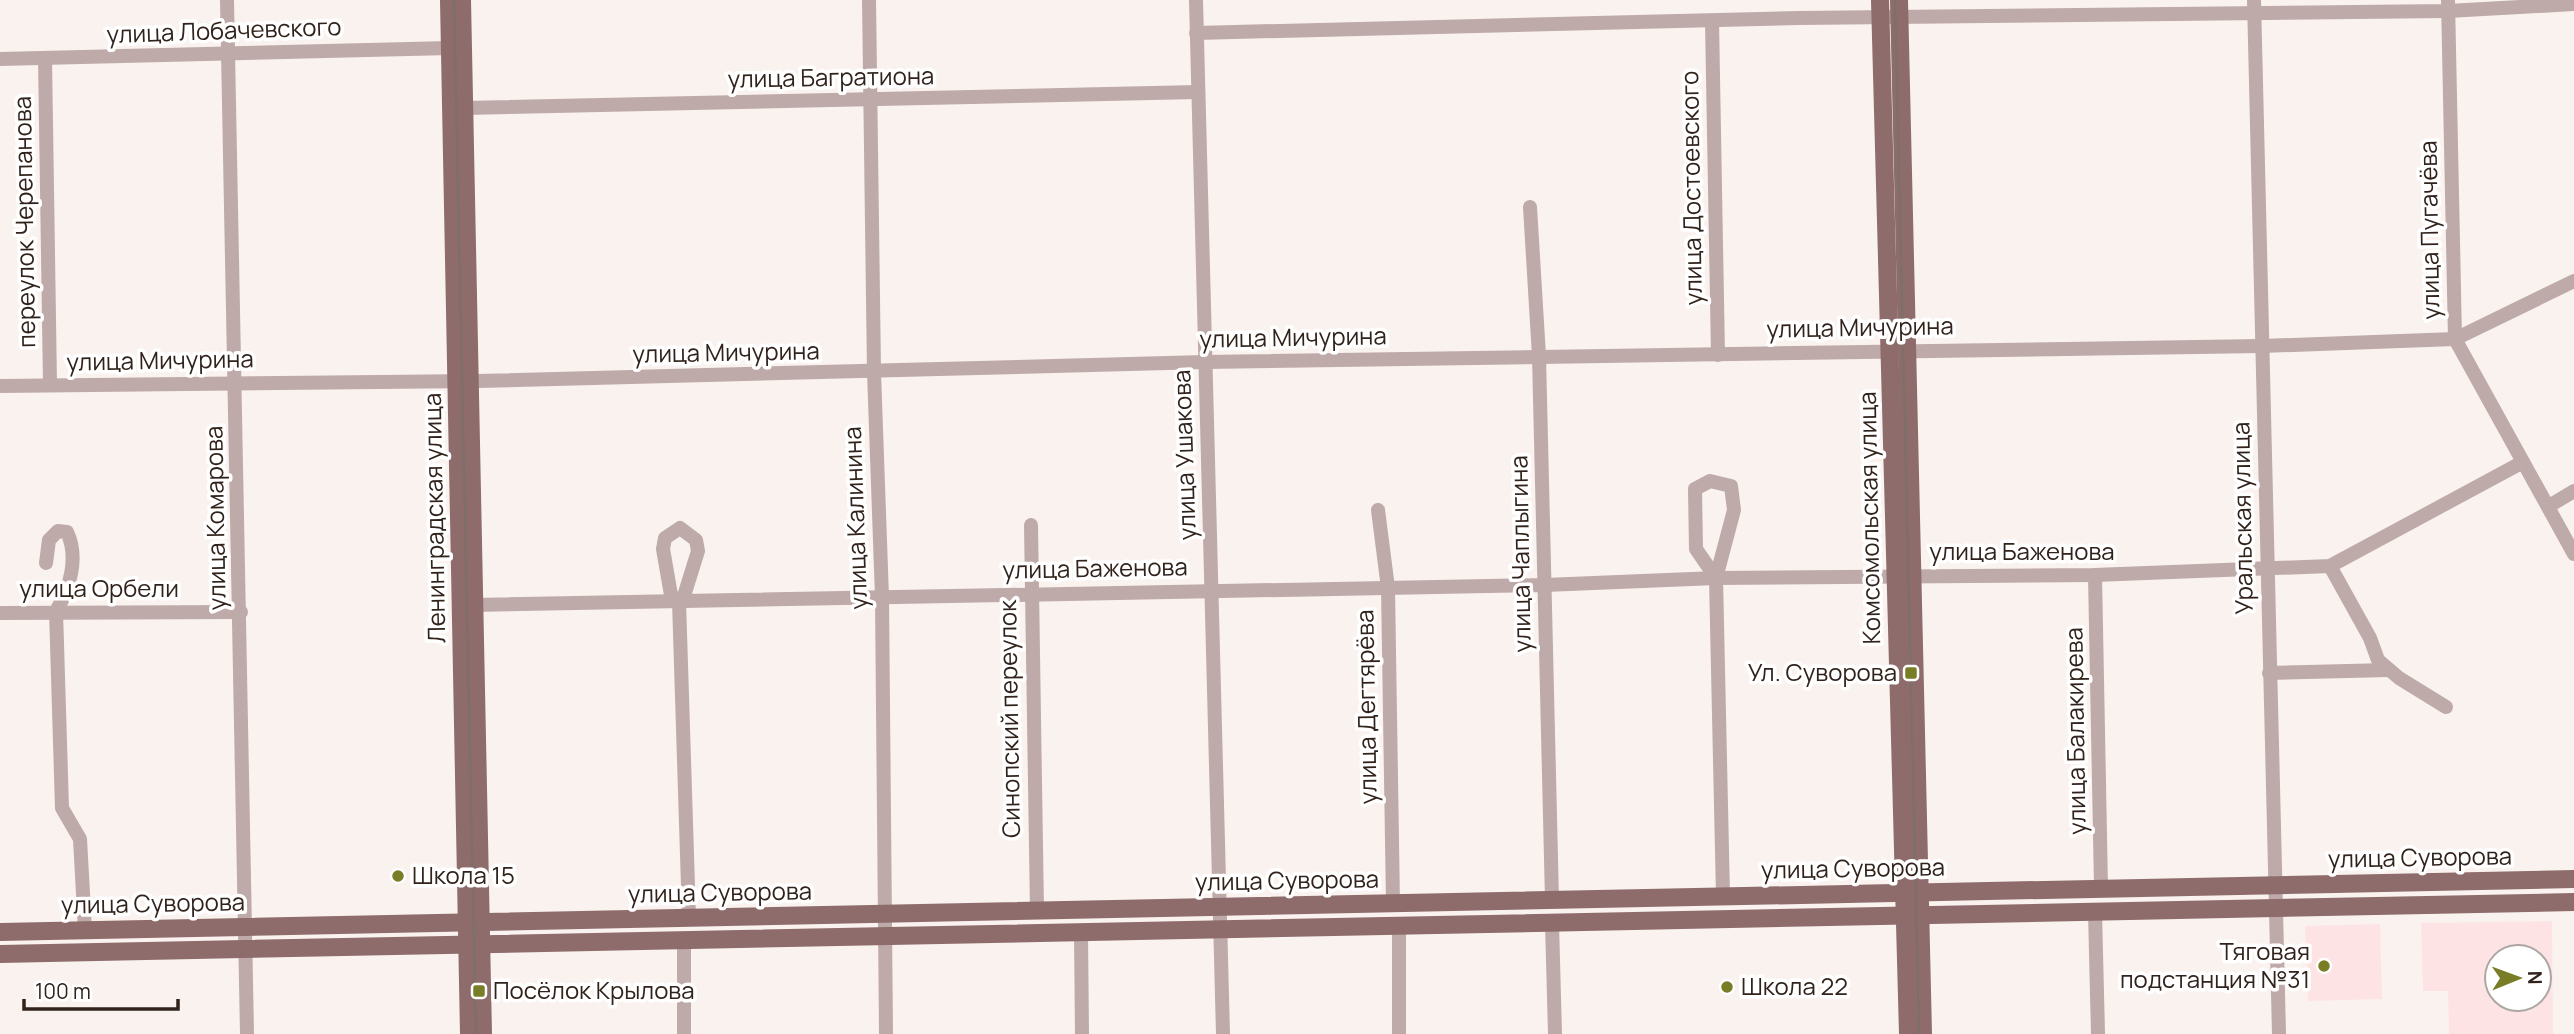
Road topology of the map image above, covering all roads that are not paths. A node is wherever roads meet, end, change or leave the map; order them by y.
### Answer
1 (228, 0) edge
2 (449, 0) edge
3 (462, 0) edge
4 (869, 0) edge
5 (1196, 0) edge
6 (1899, 0) edge
7 (2574, 4) edge
8 (2448, 6) edge
9 (2255, 7) edge
10 (1880, 8) edge
11 (1899, 19) junction
12 (1712, 21) junction
13 (1196, 33) junction
14 (450, 48) junction
15 (227, 55) junction
16 (45, 58) junction
17 (0, 59) edge
18 (1198, 92) junction
19 (871, 100) junction
20 (464, 108) junction
21 (1530, 207) dead end
22 (2574, 281) edge
23 (2455, 339) junction
24 (2262, 346) junction
25 (1899, 349) junction
26 (1718, 355) junction
27 (1539, 356) junction
28 (1205, 362) junction
29 (874, 372) junction
30 (464, 382) junction
31 (235, 384) junction
32 (50, 385) junction
33 (0, 386) edge
34 (2523, 462) junction
35 (2574, 491) edge
36 (2549, 506) junction
37 (1378, 510) dead end
38 (1031, 525) dead end
39 (2574, 554) edge
40 (46, 564) dead end
41 (2330, 566) junction
42 (2267, 570) junction
43 (1904, 575) junction
44 (2095, 575) junction
45 (1716, 578) junction
46 (1545, 585) junction
47 (1388, 588) junction
48 (1212, 590) junction
49 (1030, 593) junction
50 (882, 597) junction
51 (679, 601) junction
52 (474, 605) junction
53 (56, 611) junction
54 (241, 612) junction
55 (0, 613) edge
56 (2389, 670) junction
57 (2269, 673) junction
58 (2446, 708) dead end
59 (2574, 879) edge
60 (2273, 885) junction
61 (2101, 887) junction
62 (1913, 893) junction
63 (1723, 896) junction
64 (1552, 900) junction
65 (2574, 902) edge
66 (1394, 904) junction
67 (1221, 907) junction
68 (2275, 908) junction
69 (1037, 911) junction
70 (2095, 912) junction
71 (884, 913) junction
72 (1913, 915) junction
73 (688, 918) junction
74 (474, 922) junction
75 (1552, 923) junction
76 (1399, 926) junction
77 (245, 927) junction
78 (1222, 929) junction
79 (85, 930) junction
80 (0, 932) edge
81 (1081, 933) junction
82 (885, 935) junction
83 (684, 942) junction
84 (474, 944) junction
85 (245, 949) junction
86 (0, 954) edge
87 (247, 1034) edge
88 (469, 1034) edge
89 (483, 1034) edge
90 (684, 1034) edge
91 (886, 1034) edge
92 (1082, 1034) edge
93 (1223, 1034) edge
94 (1399, 1034) edge
95 (1555, 1034) edge
96 (1908, 1034) edge
97 (1923, 1034) edge
98 (2098, 1034) edge
99 (2279, 1034) edge

1 - 15 street, улица Комарова
2 - 14 main road, Ленинградская улица
3 - 20 main road, Ленинградская улица
4 - 19 street, улица Калинина
5 - 13 street, улица Ушакова
6 - 11 main road, Комсомольская улица
7 - 8 street
8 - 9 street
8 - 23 street, улица Пугачёва
9 - 11 street
9 - 24 street, Уральская улица
10 - 11 street
10 - 12 street
10 - 25 main road, Комсомольская улица
11 - 25 main road, Комсомольская улица
12 - 13 street
12 - 26 street, улица Достоевского
13 - 18 street, улица Ушакова
14 - 15 street, улица Лобачевского
14 - 30 main road, Ленинградская улица
15 - 16 street, улица Лобачевского
15 - 31 street, улица Комарова
16 - 17 street, улица Лобачевского
16 - 32 street, переулок Черепанова
18 - 19 street, улица Багратиона
18 - 28 street, улица Ушакова
19 - 20 street, улица Багратиона
19 - 29 street, улица Калинина
20 - 30 main road, Ленинградская улица
21 - 27 street, улица Чаплыгина
22 - 23 street, улица Мичурина
23 - 24 street, улица Мичурина
23 - 34 street, улица Пугачёва
24 - 25 street, улица Мичурина
24 - 42 street, Уральская улица
25 - 26 street, улица Мичурина
25 - 43 main road, Комсомольская улица
26 - 27 street, улица Мичурина
27 - 28 street, улица Мичурина
27 - 46 street, улица Чаплыгина
28 - 29 street, улица Мичурина
28 - 48 street, улица Ушакова
29 - 30 street, улица Мичурина
29 - 50 street, улица Калинина
30 - 31 street, улица Мичурина
30 - 52 main road, Ленинградская улица
30 - 74 main road, Ленинградская улица
31 - 32 street, улица Мичурина
31 - 54 street, улица Комарова
32 - 33 street, улица Мичурина
34 - 36 street, улица Пугачёва
34 - 41 street, улица Баженова
35 - 36 street
36 - 39 street, улица Пугачёва
37 - 47 street, улица Дегтярёва
38 - 49 street, Синопский переулок
40 - 53 street
41 - 42 street, улица Баженова
41 - 56 street
42 - 44 street, улица Баженова
42 - 57 street, Уральская улица
43 - 44 street, улица Баженова
43 - 45 street, улица Баженова
43 - 62 main road, Комсомольская улица
44 - 61 street, улица Балакирева
45 - 45 street
45 - 46 street, улица Баженова
45 - 63 street
46 - 47 street, улица Баженова
46 - 64 street, улица Чаплыгина
47 - 48 street, улица Баженова
47 - 66 street, улица Дегтярёва
48 - 49 street, улица Баженова
48 - 67 street, улица Ушакова
49 - 50 street, улица Баженова
49 - 69 street, Синопский переулок
50 - 51 street, улица Баженова
50 - 71 street, улица Калинина
51 - 52 street, улица Баженова
51 - 73 street
52 - 74 main road, Ленинградская улица
53 - 54 street, улица Орбели
53 - 55 street, улица Орбели
53 - 79 street
54 - 77 street, улица Комарова
56 - 57 street
56 - 58 street
57 - 60 street, Уральская улица
59 - 60 main road, улица Суворова
60 - 61 main road, улица Суворова
60 - 68 street, Уральская улица
61 - 62 main road, улица Суворова
62 - 63 main road, улица Суворова
62 - 72 main road, Комсомольская улица
63 - 64 main road, улица Суворова
64 - 66 main road, улица Суворова
65 - 68 main road, улица Суворова
66 - 67 main road, улица Суворова
67 - 69 main road, улица Суворова
67 - 78 street, улица Ушакова
68 - 70 main road, улица Суворова
68 - 99 street, Уральская улица
69 - 71 main road, улица Суворова
70 - 72 main road, улица Суворова
70 - 98 street
71 - 73 main road, улица Суворова
71 - 82 street, улица Калинина
72 - 75 main road, улица Суворова
72 - 96 main road, Комсомольская улица
72 - 97 main road, Комсомольская улица
73 - 74 main road, улица Суворова
74 - 77 main road, улица Суворова
74 - 84 main road, Ленинградская улица
75 - 76 main road, улица Суворова
75 - 95 street
76 - 78 main road, улица Суворова
76 - 94 street
77 - 79 main road, улица Суворова
77 - 85 street, улица Комарова
78 - 81 main road, улица Суворова
78 - 93 street, улица Ушакова
79 - 80 main road, улица Суворова
81 - 82 main road, улица Суворова
81 - 92 street
82 - 83 main road, улица Суворова
82 - 91 street, улица Калинина
83 - 84 main road, улица Суворова
83 - 90 street
84 - 85 main road, улица Суворова
84 - 88 main road, Ленинградская улица
84 - 89 main road, Ленинградская улица
85 - 86 main road, улица Суворова
85 - 87 street, улица Комарова

